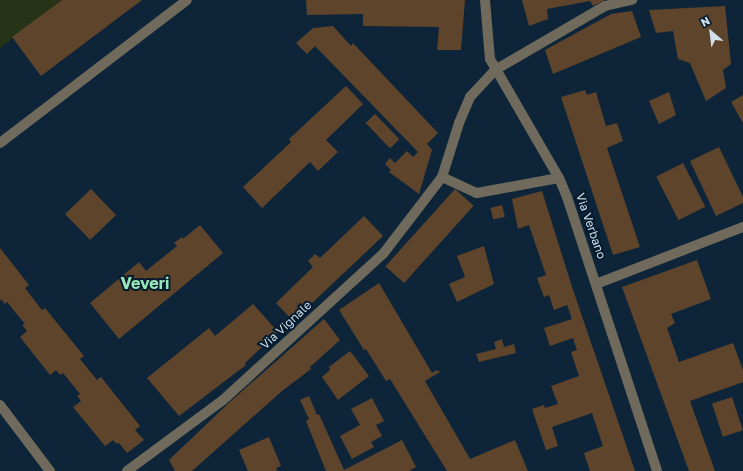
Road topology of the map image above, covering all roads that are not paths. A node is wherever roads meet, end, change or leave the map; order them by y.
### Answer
1 (187, 0) edge
2 (486, 0) edge
3 (632, 0) edge
4 (495, 70) junction
5 (0, 143) edge
6 (442, 177) junction
7 (559, 178) junction
8 (743, 227) edge
9 (596, 284) junction
10 (0, 406) edge
11 (50, 471) edge
12 (127, 471) edge
13 (657, 471) edge

1 - 5 street
2 - 4 street, Via Verbano
3 - 4 street, Via Vignale
4 - 6 street, Via Vignale
4 - 7 street, Via Verbano
6 - 7 street
6 - 12 street, Via Vignale
7 - 9 street, Via Verbano
8 - 9 street
9 - 13 street, Via Verbano
10 - 11 street

